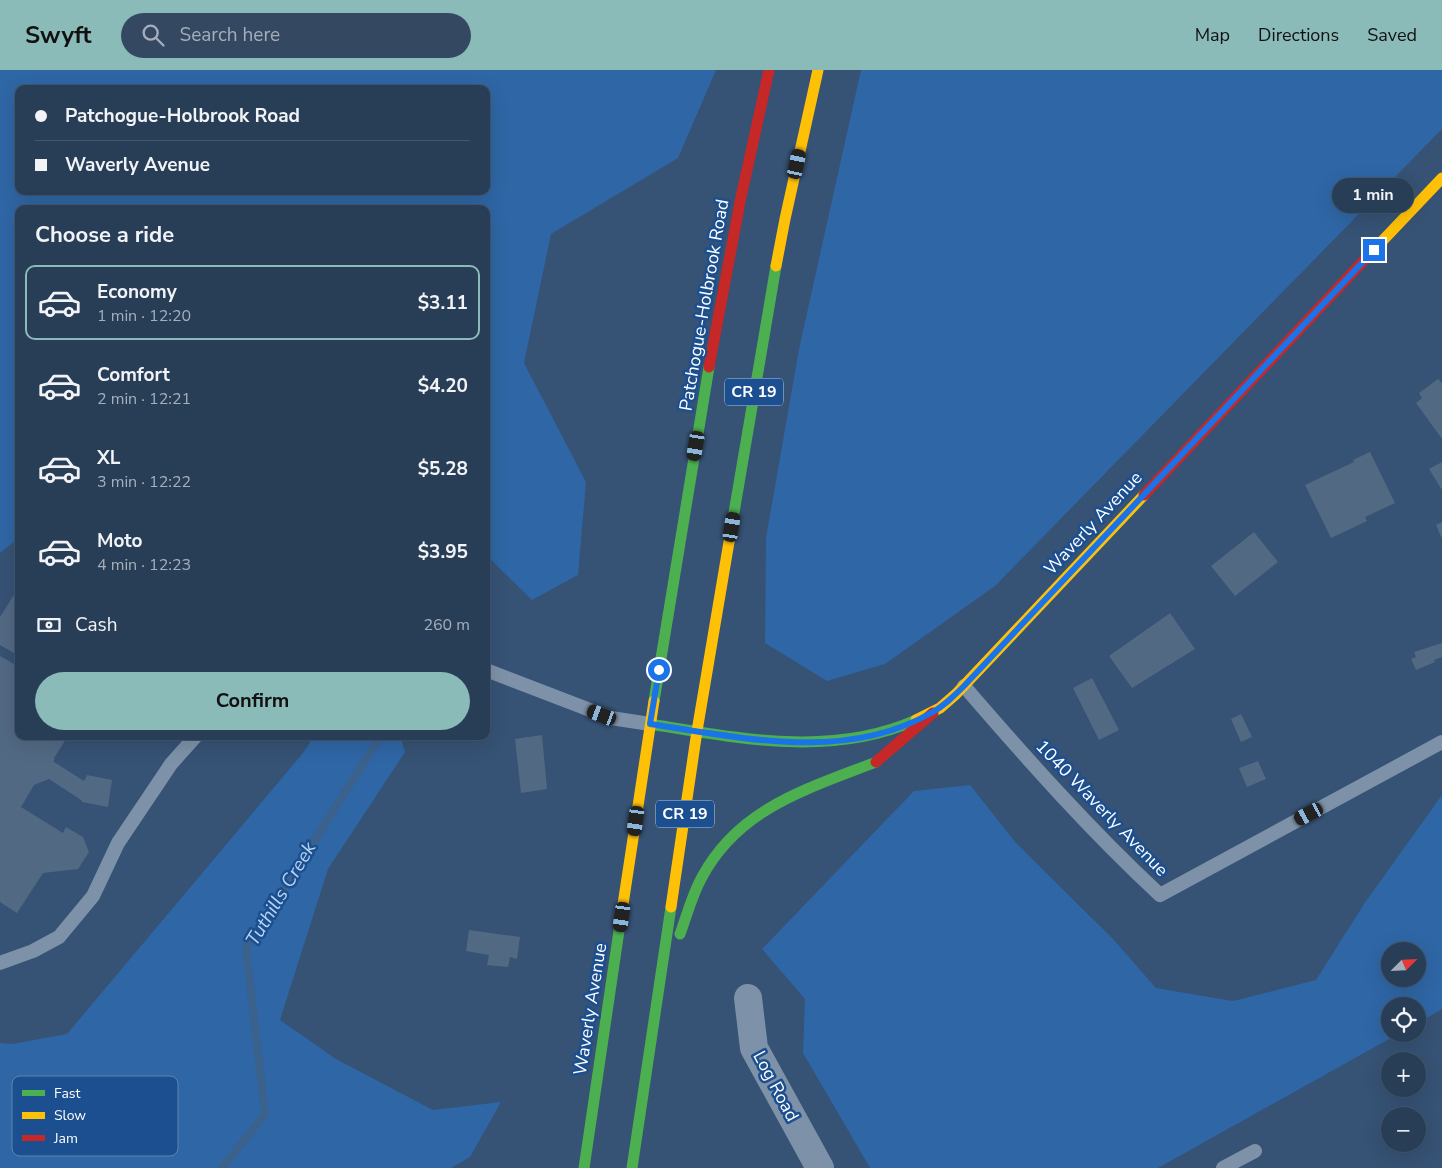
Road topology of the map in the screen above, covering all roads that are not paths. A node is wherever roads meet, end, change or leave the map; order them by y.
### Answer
1 (769, 70) edge
2 (818, 70) edge
3 (1442, 178) edge
4 (490, 672) edge
5 (964, 686) junction
6 (933, 713) junction
7 (650, 724) junction
8 (697, 731) junction
9 (192, 740) edge
10 (1442, 742) edge
11 (0, 963) edge
12 (748, 998) dead end
13 (656, 1009) junction
14 (1255, 1150) dead end
15 (584, 1168) edge
16 (632, 1168) edge
17 (820, 1168) edge
18 (1223, 1168) edge

1 - 7 main road, Patchogue-Holbrook Road / CR 19
2 - 8 main road, CR 19
3 - 5 main road, Waverly Avenue
4 - 7 lane
5 - 6 main road, Waverly Avenue
5 - 10 lane, 1040 Waverly Avenue
6 - 8 main road, Waverly Avenue
6 - 13 main road
7 - 8 main road, Waverly Avenue
7 - 15 main road, Waverly Avenue / CR 19
8 - 13 main road, CR 19
9 - 11 lane
12 - 17 street, Log Road
13 - 16 main road, CR 19
14 - 18 lane

